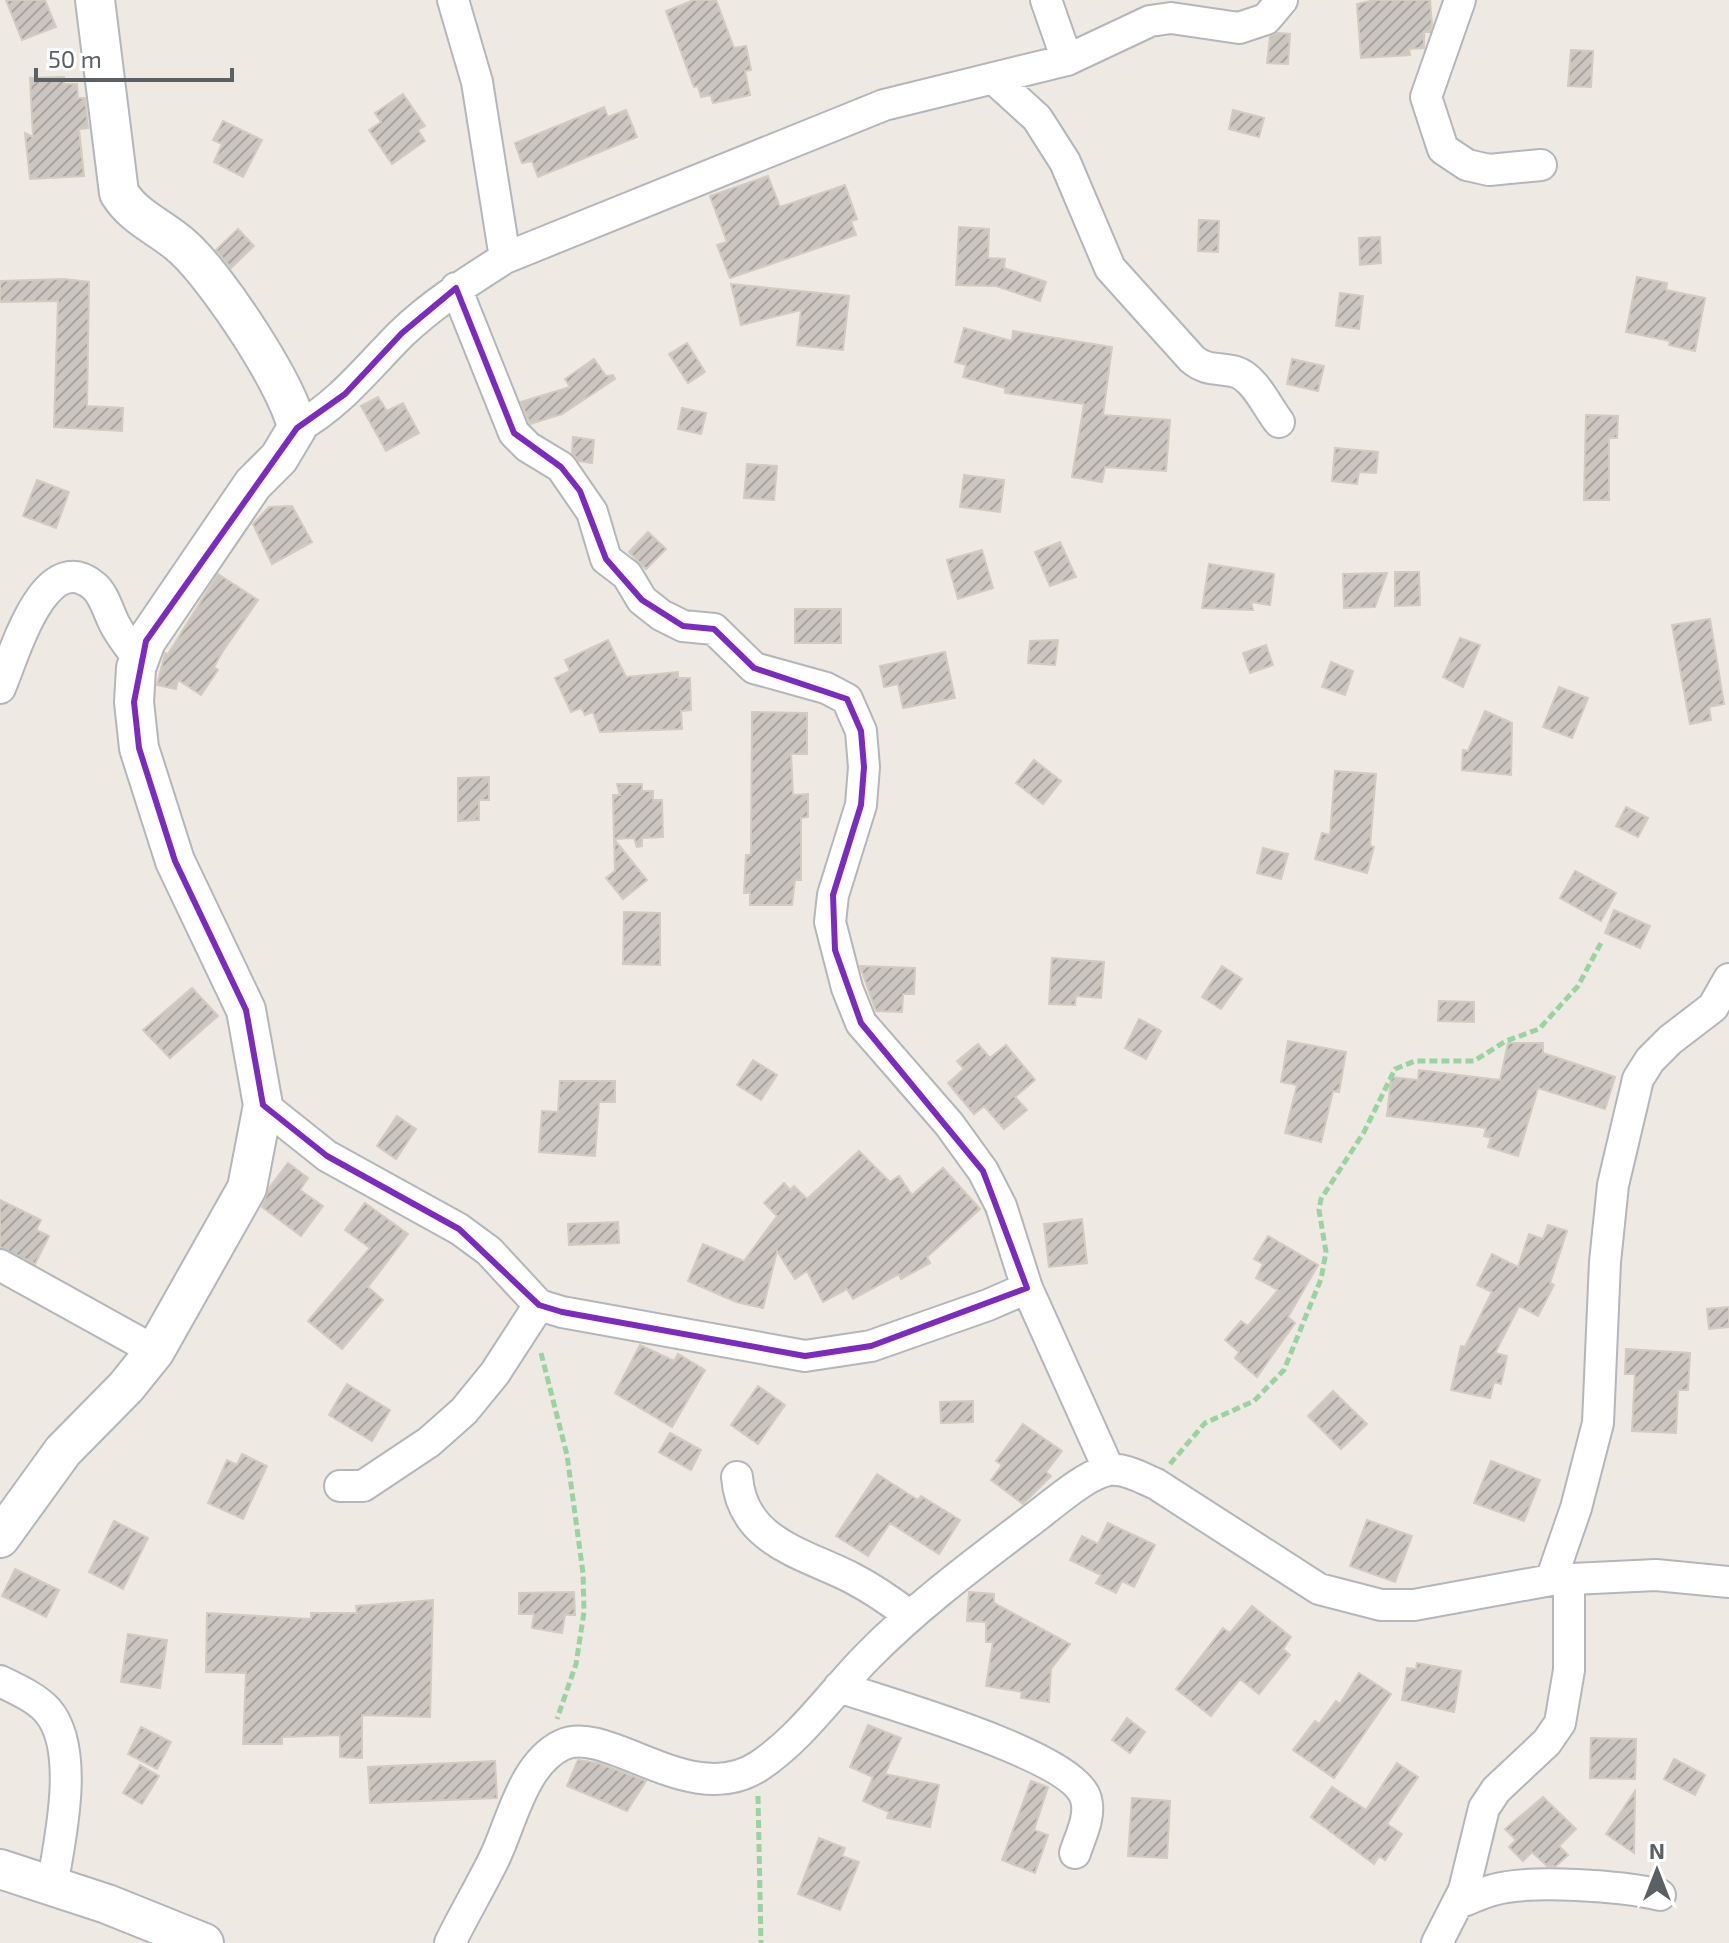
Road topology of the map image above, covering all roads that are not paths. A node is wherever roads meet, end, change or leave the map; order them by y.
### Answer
1 (95, 0) edge
2 (453, 0) edge
3 (1046, 0) edge
4 (1282, 0) edge
5 (1460, 0) edge
6 (1067, 60) junction
7 (993, 78) junction
8 (1541, 165) dead end
9 (505, 258) junction
10 (456, 288) junction
11 (1279, 422) dead end
12 (297, 428) junction
13 (139, 660) junction
14 (0, 688) edge
15 (1725, 994) edge
16 (263, 1105) junction
17 (0, 1265) edge
18 (1027, 1288) junction
19 (533, 1312) junction
20 (155, 1351) junction
21 (1109, 1470) junction
22 (737, 1477) dead end
23 (340, 1486) dead end
24 (0, 1538) edge
25 (1560, 1580) junction
26 (1729, 1582) edge
27 (910, 1616) junction
28 (0, 1681) edge
29 (839, 1687) junction
30 (1075, 1853) dead end
31 (0, 1869) edge
32 (52, 1886) junction
33 (1660, 1895) dead end
34 (1458, 1903) junction
35 (204, 1943) edge
36 (450, 1943) edge
37 (1437, 1943) edge

1 - 12 street
2 - 9 street
3 - 6 street
4 - 6 street
5 - 8 street
6 - 7 street
7 - 9 street
7 - 11 street
9 - 10 street
10 - 12 street
10 - 18 street
12 - 13 street
13 - 14 street
13 - 16 street
15 - 25 street
16 - 19 street
16 - 20 street
17 - 20 street
18 - 19 street
18 - 21 street
19 - 23 street
20 - 24 street
21 - 25 street
21 - 27 street
22 - 27 street
25 - 26 street
25 - 34 street
27 - 29 street
28 - 32 street
29 - 30 street
29 - 36 street
31 - 32 street
32 - 35 street
33 - 34 street
34 - 37 street

